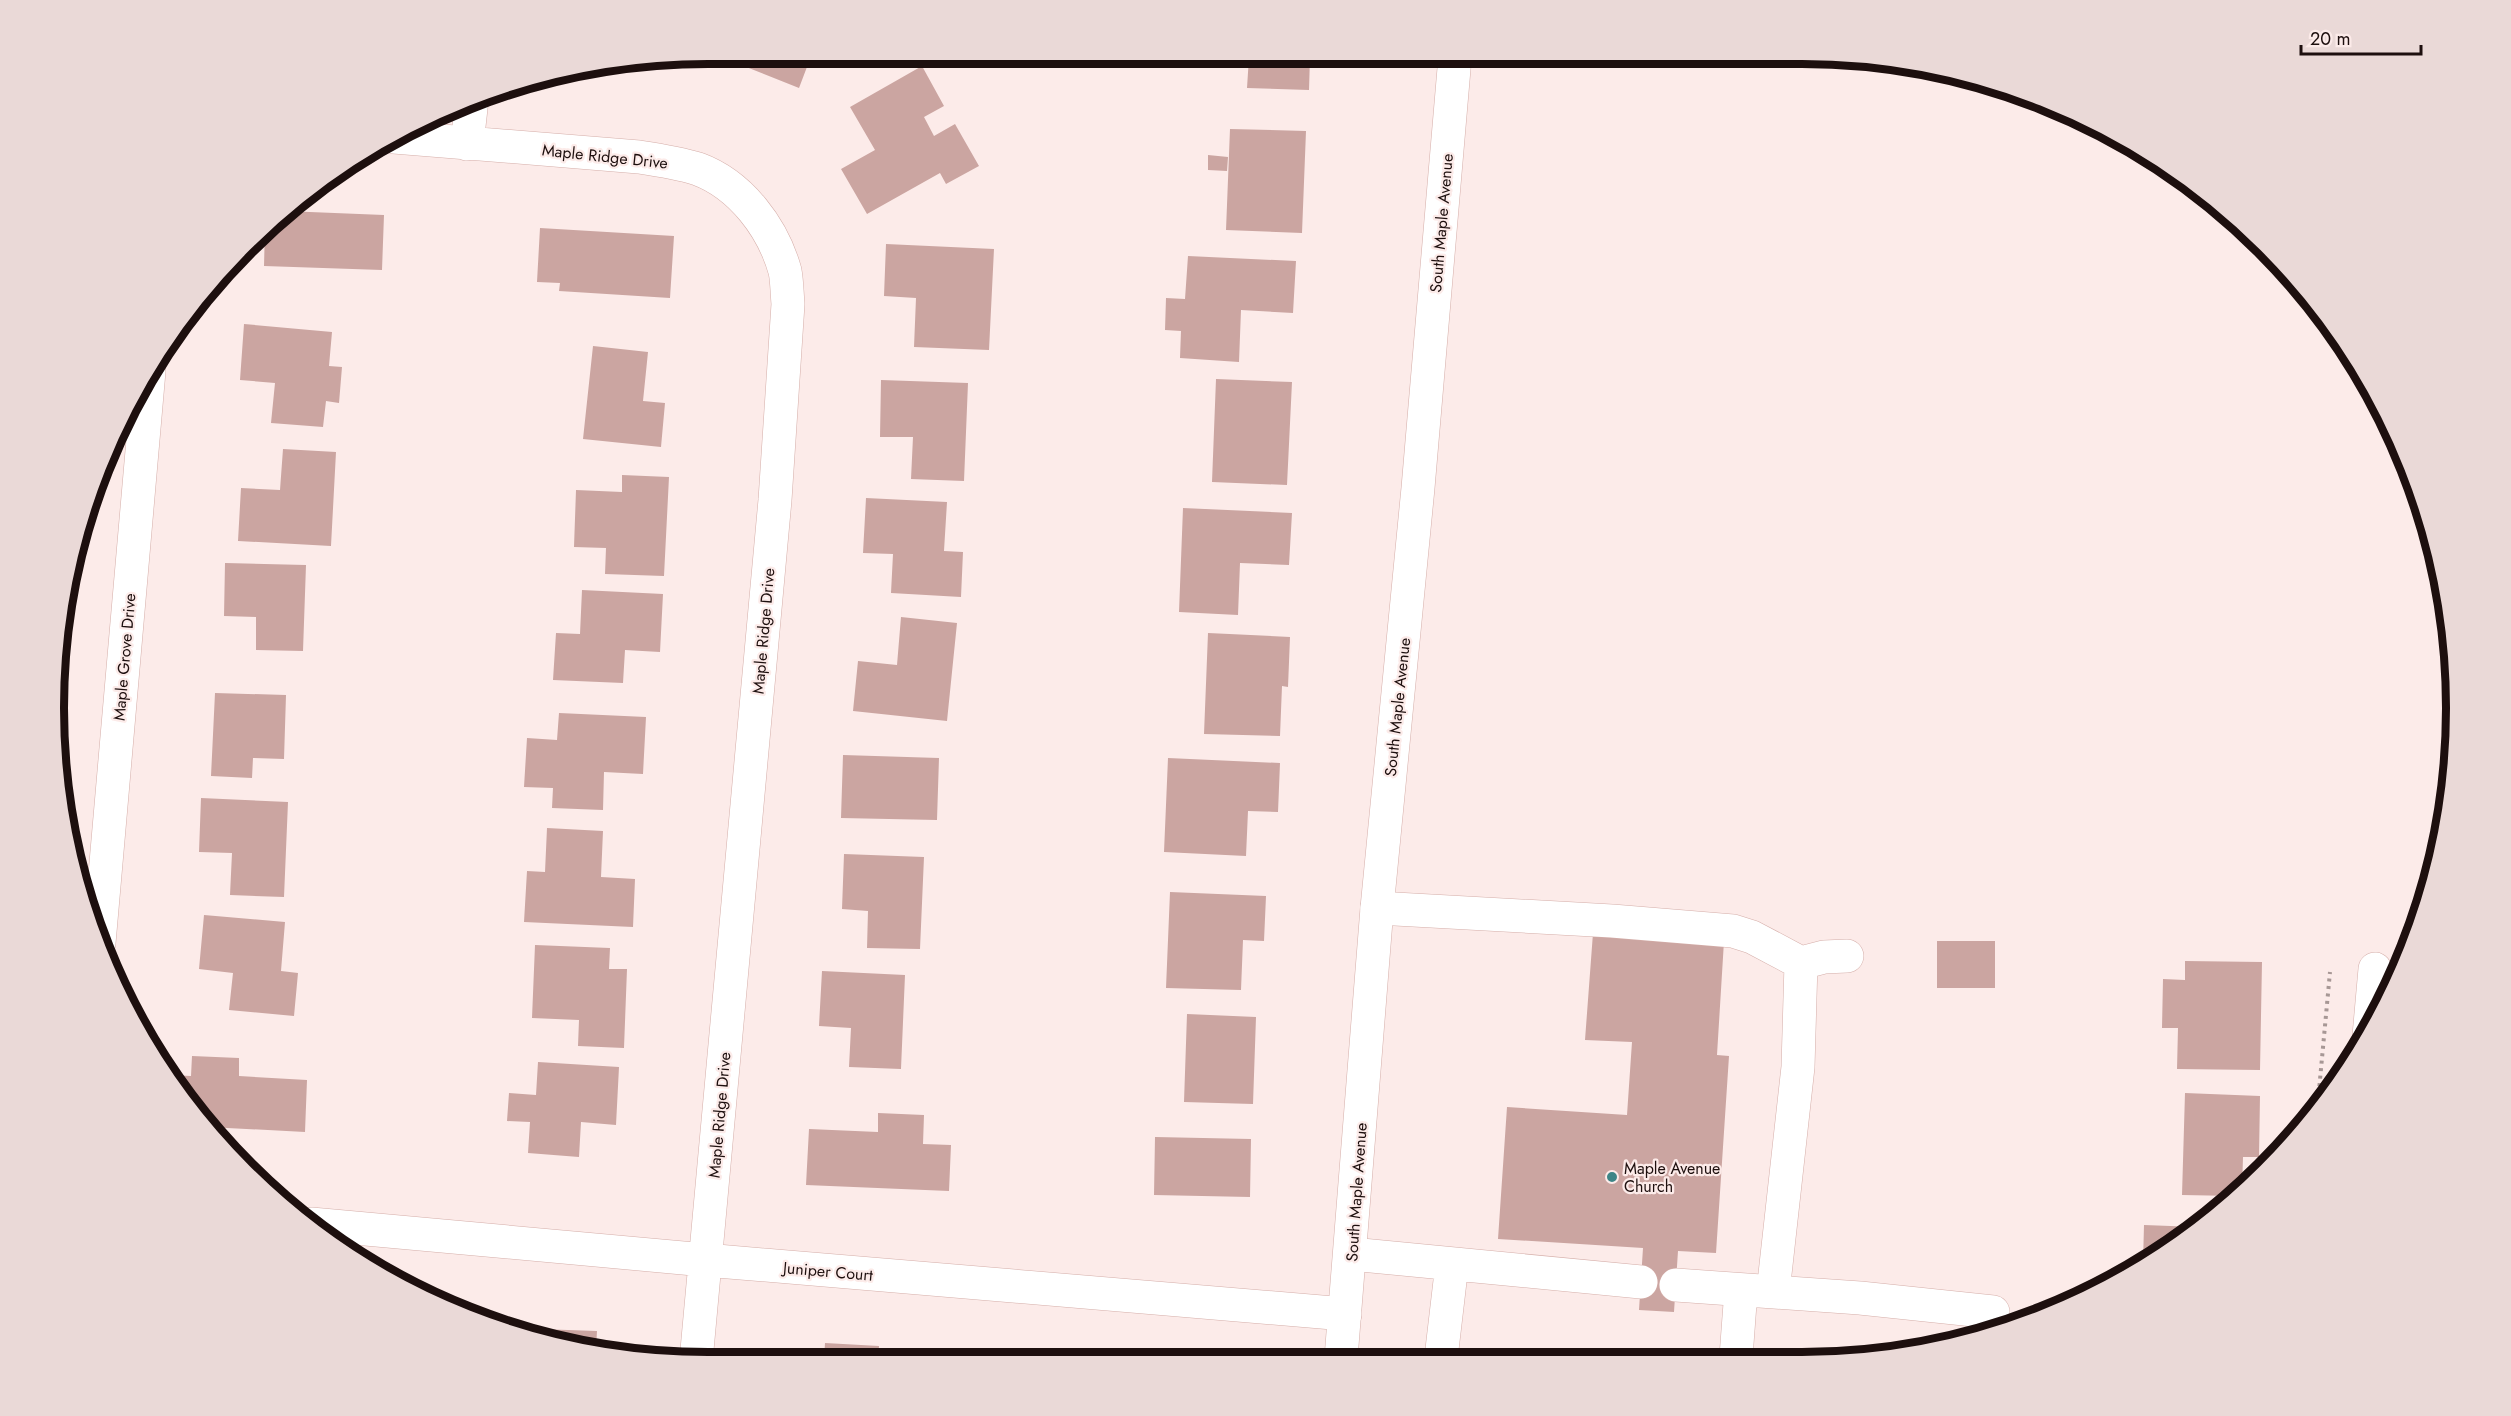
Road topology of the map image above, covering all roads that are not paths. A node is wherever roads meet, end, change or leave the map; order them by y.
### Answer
1 (1454, 64) edge
2 (471, 110) edge
3 (409, 138) edge
4 (467, 144) junction
5 (147, 393) edge
6 (1377, 908) junction
7 (101, 920) edge
8 (1847, 956) dead end
9 (1801, 963) junction
10 (2375, 969) dead end
11 (2371, 1009) edge
12 (325, 1225) edge
13 (1351, 1254) junction
14 (705, 1260) junction
15 (1452, 1264) junction
16 (1641, 1282) dead end
17 (1676, 1285) dead end
18 (1757, 1291) junction
19 (1345, 1314) junction
20 (1992, 1323) edge
21 (697, 1351) edge
22 (1342, 1352) edge
23 (1442, 1352) edge
24 (1738, 1352) edge

1 - 6 street, South Maple Avenue
2 - 4 street
3 - 4 street
4 - 14 street, Maple Ridge Drive
5 - 7 street, Maple Grove Drive
6 - 9 street
6 - 13 street, South Maple Avenue
8 - 9 street
9 - 18 street
10 - 11 street
12 - 14 street, Juniper Court
13 - 15 street
13 - 19 street, South Maple Avenue
14 - 19 street, Juniper Court
14 - 21 street, Maple Ridge Drive
15 - 16 street
15 - 23 street
17 - 18 street
18 - 20 street
18 - 24 street
19 - 22 street, South Maple Avenue

